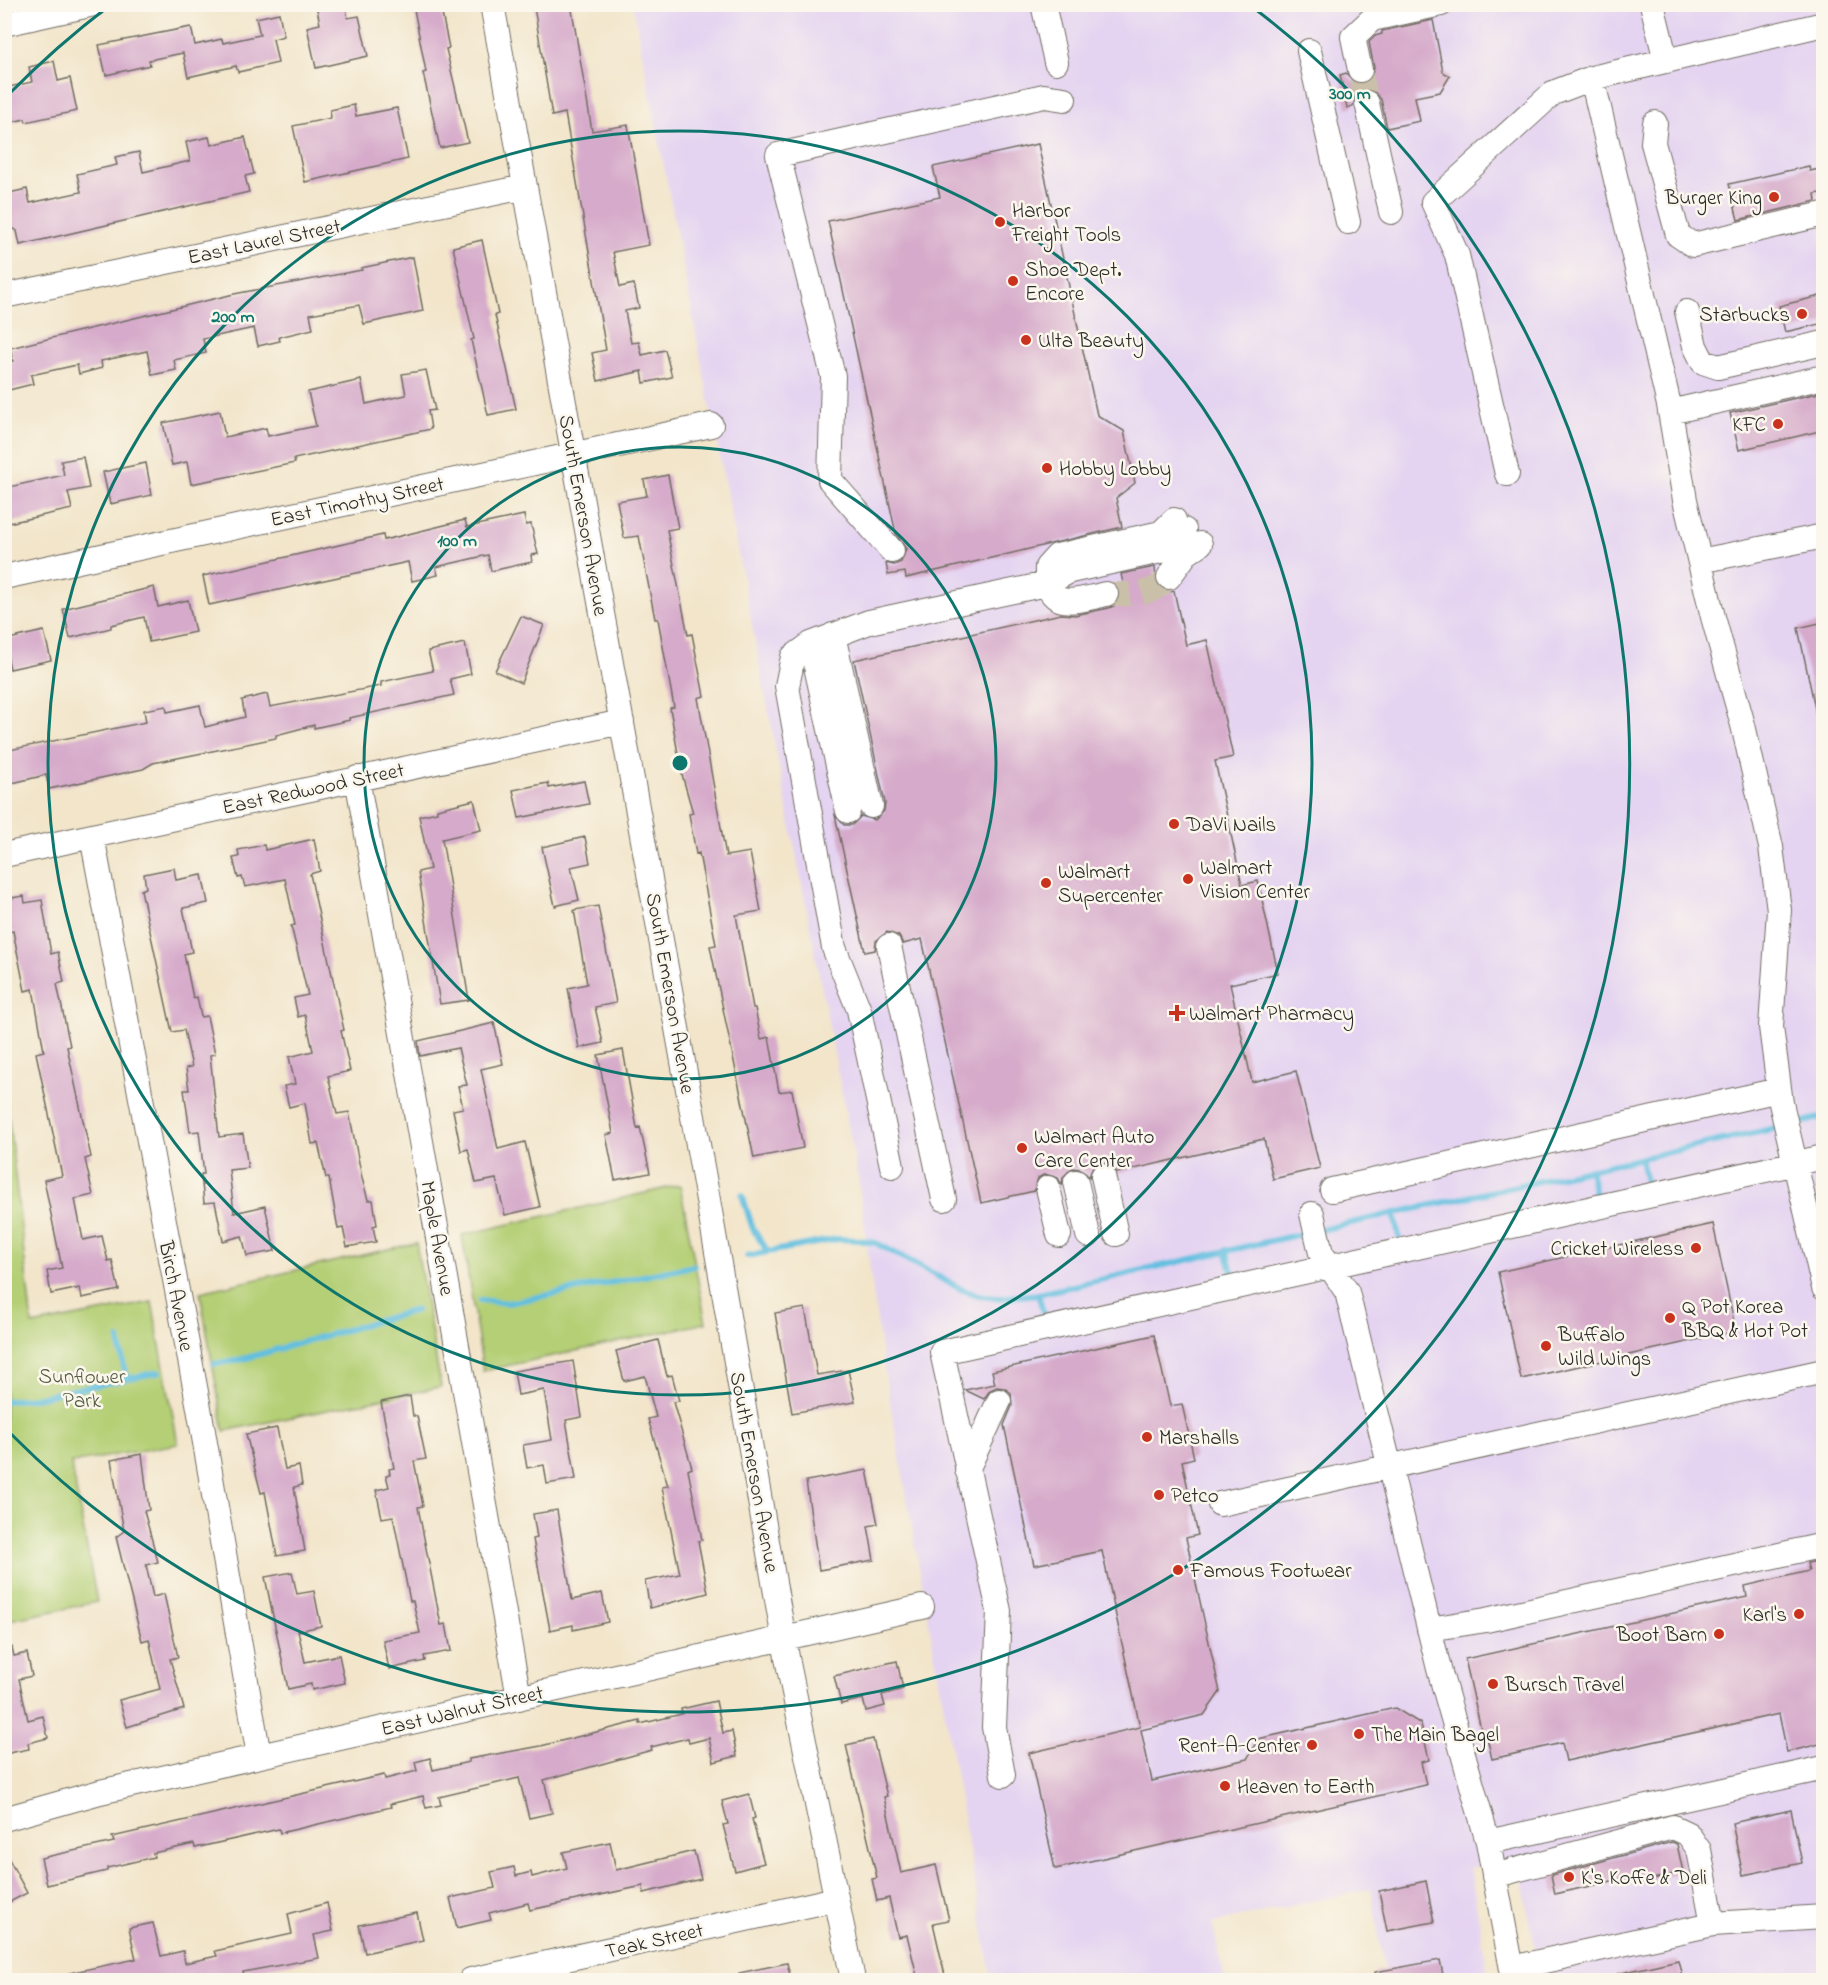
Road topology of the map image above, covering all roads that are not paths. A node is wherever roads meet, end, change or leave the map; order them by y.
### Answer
1 (94, 4) edge
2 (492, 4) edge
3 (1043, 4) edge
4 (1442, 4) edge
5 (1652, 4) edge
6 (4, 24) edge
7 (1824, 24) edge
8 (1309, 51) dead end
9 (1666, 61) junction
10 (1056, 62) dead end
11 (1360, 70) tunnel mouth
12 (1592, 78) junction
13 (1064, 99) dead end
14 (1367, 103) tunnel mouth
15 (1655, 123) dead end
16 (524, 187) junction
17 (1391, 212) dead end
18 (1824, 214) edge
19 (1348, 222) dead end
20 (4, 296) edge
21 (1687, 312) dead end
22 (1824, 343) edge
23 (1824, 377) edge
24 (1670, 412) junction
25 (711, 424) dead end
26 (573, 454) junction
27 (1507, 474) dead end
28 (1824, 536) edge
29 (892, 551) dead end
30 (1700, 561) junction
31 (4, 577) edge
32 (1169, 577) tunnel mouth
33 (1046, 584) junction
34 (1106, 594) tunnel mouth
35 (822, 640) junction
36 (622, 722) junction
37 (357, 778) junction
38 (859, 808) dead end
39 (92, 836) junction
40 (4, 855) edge
41 (890, 947) dead end
42 (1780, 1096) junction
43 (1794, 1156) junction
44 (1824, 1157) edge
45 (892, 1166) dead end
46 (1068, 1183) joint
47 (1332, 1190) dead end
48 (944, 1199) dead end
49 (1312, 1214) dead end
50 (1325, 1259) junction
51 (1824, 1288) edge
52 (1824, 1371) edge
53 (992, 1400) dead end
54 (965, 1460) junction
55 (1390, 1467) junction
56 (1220, 1504) dead end
57 (1824, 1545) edge
58 (922, 1608) dead end
59 (1430, 1629) junction
60 (784, 1638) junction
61 (519, 1698) junction
62 (259, 1756) junction
63 (1824, 1768) edge
64 (1003, 1775) dead end
65 (4, 1819) edge
66 (1491, 1859) junction
67 (836, 1899) junction
68 (1824, 1917) edge
69 (1713, 1924) junction
70 (1513, 1974) edge
71 (471, 1980) edge
72 (853, 1980) edge

1 - 6 street
2 - 16 street, South Emerson Avenue
3 - 10 street
4 - 11 street
5 - 9 street
7 - 9 street
8 - 19 street
9 - 12 street
12 - 24 street
12 - 27 street
13 - 29 street
14 - 17 street
15 - 18 street
16 - 20 street, East Laurel Street
16 - 26 street, South Emerson Avenue
21 - 22 street
23 - 24 street
24 - 30 street
25 - 26 street, East Timothy Street
26 - 31 street, East Timothy Street
26 - 36 street, South Emerson Avenue
28 - 30 street
30 - 42 street
32 - 33 street
33 - 34 street
33 - 35 street
35 - 38 street
35 - 45 street
36 - 37 street, East Redwood Street
36 - 60 street, South Emerson Avenue
37 - 39 street, East Redwood Street
37 - 61 street, Maple Avenue
39 - 40 street, East Redwood Street
39 - 62 street, Birch Avenue
41 - 48 street
42 - 43 street
42 - 47 street
43 - 44 street
43 - 50 street
43 - 51 street
46 - 46 street
49 - 50 street
50 - 54 street
50 - 55 street
52 - 55 street
53 - 54 street
54 - 64 street
55 - 56 street
55 - 59 street
57 - 59 street
58 - 60 street, East Walnut Street
59 - 66 street
60 - 61 street, East Walnut Street
60 - 67 street, South Emerson Avenue
61 - 62 street, East Walnut Street
62 - 65 street, East Walnut Street
63 - 66 street
66 - 69 street
66 - 70 street
67 - 71 street, Teak Street
67 - 72 street, South Emerson Avenue
68 - 69 street
69 - 70 street

